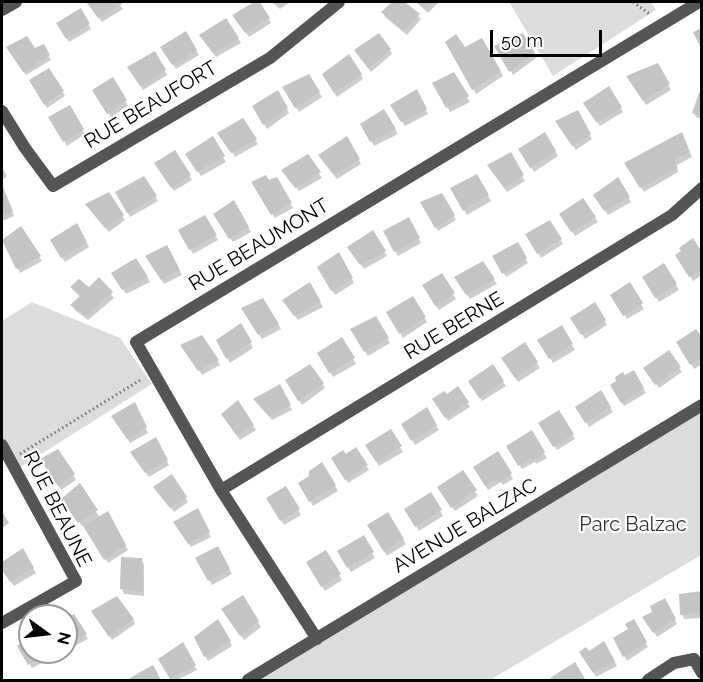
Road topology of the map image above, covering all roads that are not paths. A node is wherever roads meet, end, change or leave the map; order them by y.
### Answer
1 (16, 2) edge
2 (339, 2) edge
3 (699, 2) edge
4 (2, 10) edge
5 (2, 111) edge
6 (702, 188) edge
7 (702, 405) edge
8 (2, 446) edge
9 (221, 490) junction
10 (2, 623) edge
11 (317, 639) junction
12 (702, 673) edge
13 (248, 681) edge
14 (648, 681) edge

1 - 4 street
2 - 5 street, RUE BEAUFORT
3 - 9 street, RUE BEAUMONT
6 - 9 street, RUE BERNE
7 - 11 street, AVENUE BALZAC
8 - 10 street, RUE BEAUNE
9 - 11 street, RUE BEAUMONT
11 - 13 street, AVENUE BALZAC
12 - 14 street

